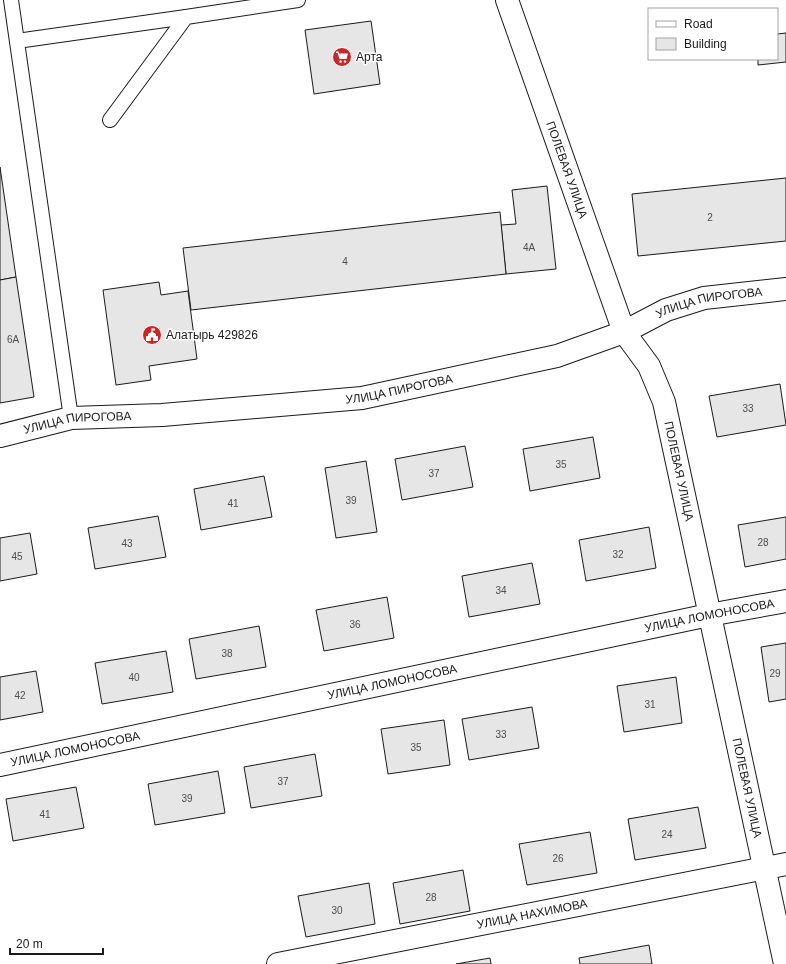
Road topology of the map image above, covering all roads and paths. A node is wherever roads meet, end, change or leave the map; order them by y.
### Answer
1 (11, 0) edge
2 (298, 0) edge
3 (507, 0) edge
4 (186, 17) junction
5 (17, 41) junction
6 (110, 120) dead end
7 (786, 289) edge
8 (624, 332) junction
9 (71, 418) junction
10 (0, 436) edge
11 (786, 601) edge
12 (709, 615) junction
13 (0, 765) edge
14 (786, 864) edge
15 (764, 868) junction
16 (278, 964) edge
17 (785, 964) edge

1 - 5 lane
2 - 4 lane
3 - 8 street, ПОЛЕВАЯ УЛИЦА
4 - 5 lane
4 - 6 lane
5 - 9 lane
7 - 8 street, УЛИЦА ПИРОГОВА
8 - 9 street, УЛИЦА ПИРОГОВА
8 - 12 street, ПОЛЕВАЯ УЛИЦА
9 - 10 street, УЛИЦА ПИРОГОВА
11 - 12 street, УЛИЦА ЛОМОНОСОВА
12 - 13 street, УЛИЦА ЛОМОНОСОВА
12 - 15 street, ПОЛЕВАЯ УЛИЦА
14 - 15 street, УЛИЦА НАХИМОВА
15 - 16 street, УЛИЦА НАХИМОВА
15 - 17 street, ПОЛЕВАЯ УЛИЦА

